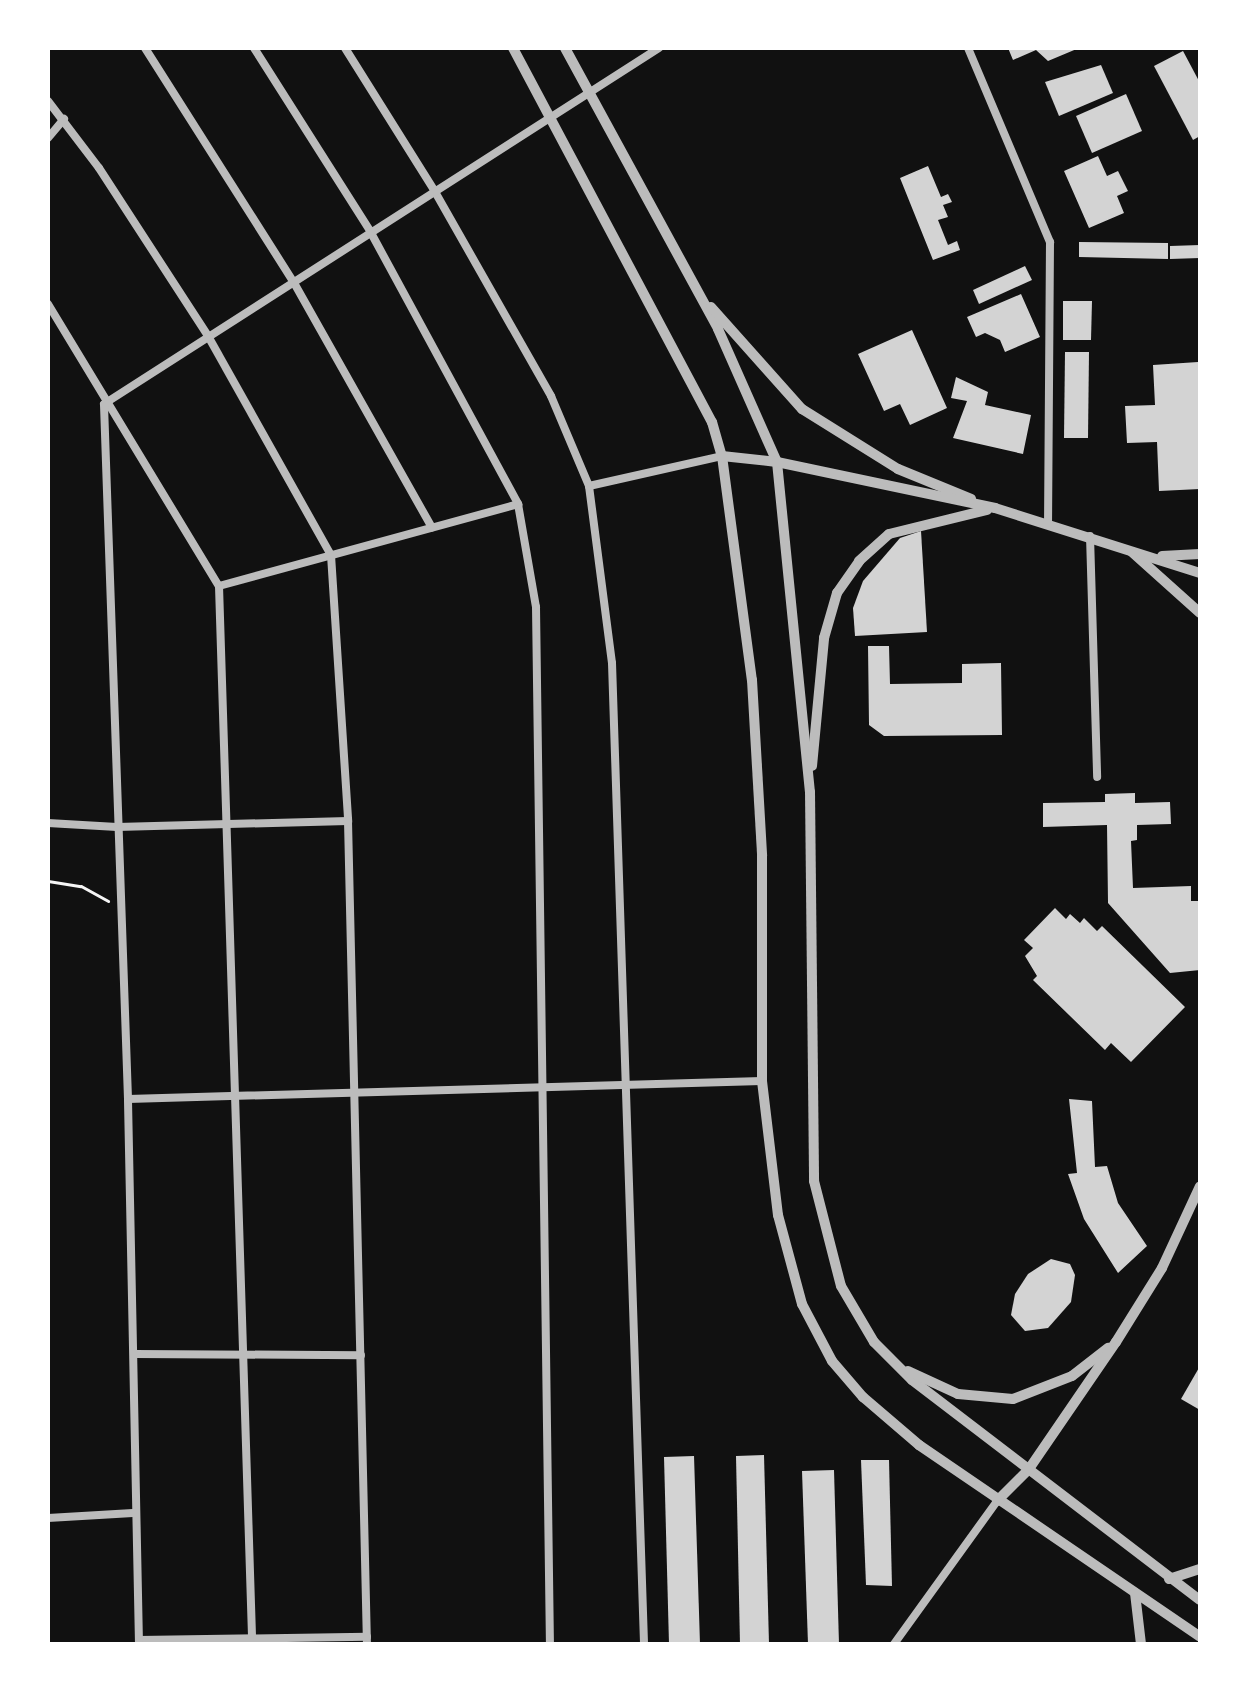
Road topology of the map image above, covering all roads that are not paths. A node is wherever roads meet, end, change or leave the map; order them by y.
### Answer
1 (145, 48) edge
2 (254, 48) edge
3 (345, 48) edge
4 (513, 48) edge
5 (565, 48) edge
6 (659, 48) edge
7 (968, 48) edge
8 (590, 89) junction
9 (48, 101) edge
10 (552, 113) junction
11 (64, 119) junction
12 (48, 138) edge
13 (434, 190) junction
14 (370, 231) junction
15 (293, 281) junction
16 (700, 295) junction
17 (48, 304) edge
18 (208, 336) junction
19 (104, 404) junction
20 (722, 456) junction
21 (777, 462) junction
22 (589, 486) junction
23 (518, 504) junction
24 (995, 508) junction
25 (1048, 522) junction
26 (432, 528) junction
27 (1090, 536) junction
28 (1127, 548) junction
29 (1200, 554) edge
30 (331, 555) junction
31 (1200, 573) edge
32 (219, 586) junction
33 (1200, 613) edge
34 (1097, 777) dead end
35 (810, 792) junction
36 (348, 821) junction
37 (48, 823) edge
38 (225, 825) junction
39 (117, 827) junction
40 (762, 1081) junction
41 (625, 1085) junction
42 (544, 1087) junction
43 (352, 1093) junction
44 (237, 1096) junction
45 (128, 1099) junction
46 (1200, 1186) edge
47 (1116, 1342) junction
48 (135, 1354) junction
49 (245, 1354) junction
50 (361, 1355) junction
51 (900, 1368) junction
52 (1029, 1469) junction
53 (997, 1501) junction
54 (133, 1513) junction
55 (48, 1518) edge
56 (1200, 1569) edge
57 (1169, 1579) junction
58 (1135, 1593) junction
59 (1200, 1600) edge
60 (1200, 1637) edge
61 (252, 1639) junction
62 (367, 1641) edge
63 (139, 1642) edge
64 (550, 1644) edge
65 (644, 1644) edge
66 (894, 1644) edge
67 (1141, 1644) edge

1 - 15 street
2 - 14 street
3 - 13 street
4 - 10 street
5 - 8 street
6 - 8 street
7 - 25 street
8 - 10 street
8 - 16 street
9 - 11 street
10 - 13 street
10 - 20 street
11 - 12 street
11 - 18 street
13 - 14 street
13 - 22 street
14 - 15 street
14 - 23 street
15 - 18 street
15 - 26 street
16 - 21 street
16 - 24 street
17 - 19 street
18 - 19 street
18 - 30 street
19 - 32 street
19 - 39 street
20 - 21 street
20 - 22 street
20 - 40 street
21 - 24 street
21 - 35 street
22 - 41 street
23 - 26 street
23 - 42 street
24 - 25 street
24 - 35 street
25 - 27 street
26 - 30 street
27 - 28 street
27 - 34 street
28 - 29 street
28 - 31 street
28 - 33 street
30 - 32 street
30 - 36 street
32 - 38 street
35 - 51 street
36 - 38 street
36 - 43 street
37 - 39 street
38 - 39 street
38 - 44 street
39 - 45 street
40 - 41 street
40 - 53 street
41 - 42 street
41 - 65 street
42 - 43 street
42 - 64 street
43 - 44 street
43 - 50 street
44 - 45 street
44 - 49 street
45 - 48 street
46 - 47 street
47 - 51 street
47 - 52 street
48 - 49 street
48 - 54 street
49 - 50 street
49 - 61 street
50 - 62 street
51 - 52 street
52 - 53 street
52 - 57 street
53 - 58 street
53 - 66 street
54 - 55 street
54 - 63 street
56 - 57 street
57 - 59 street
58 - 60 street
58 - 67 street
61 - 62 street
61 - 63 street

